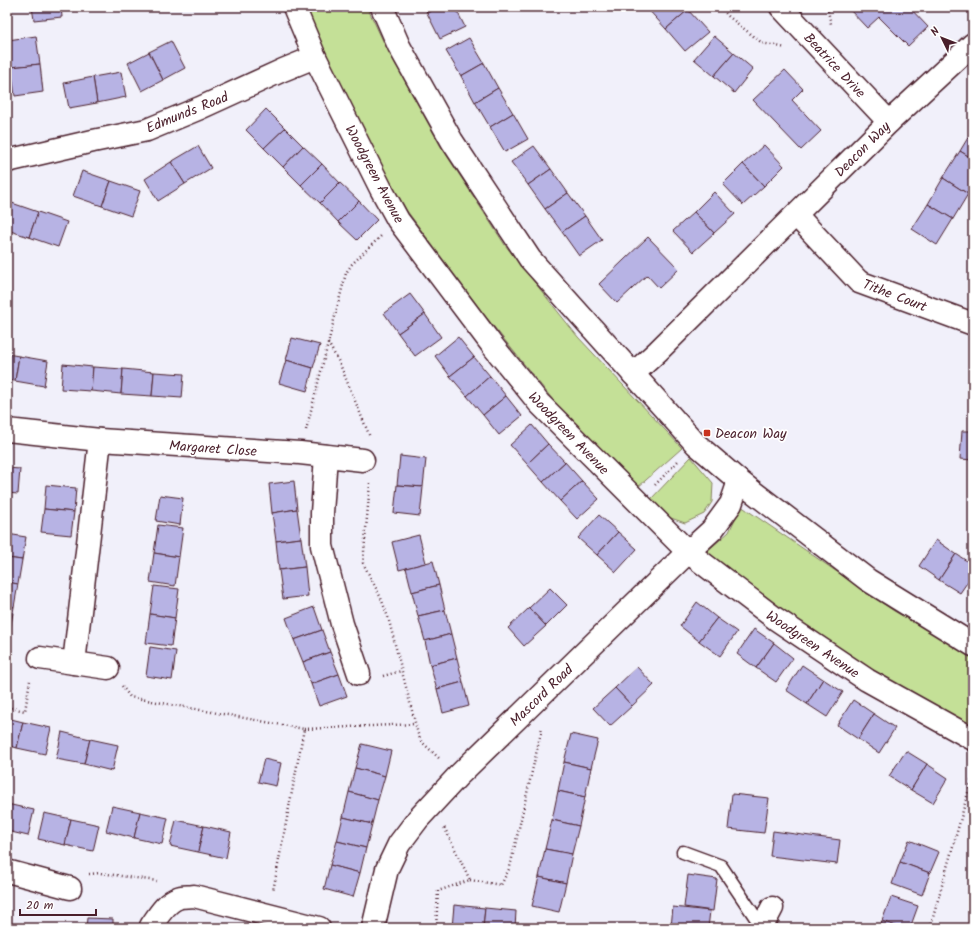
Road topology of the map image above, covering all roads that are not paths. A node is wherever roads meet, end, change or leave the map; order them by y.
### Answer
1 (294, 7) edge
2 (382, 7) edge
3 (782, 7) edge
4 (973, 44) edge
5 (315, 57) junction
6 (890, 122) junction
7 (7, 161) edge
8 (796, 215) junction
9 (973, 324) edge
10 (633, 374) junction
11 (7, 430) edge
12 (100, 440) junction
13 (326, 456) junction
14 (367, 468) road end
15 (739, 481) junction
16 (688, 552) junction
17 (973, 645) edge
18 (40, 658) road end
19 (74, 663) junction
20 (108, 668) road end
21 (359, 674) dead end
22 (973, 739) edge
23 (683, 852) dead end
24 (7, 871) edge
25 (70, 888) road end
26 (764, 923) edge
27 (151, 928) edge
28 (319, 928) edge
29 (373, 928) edge

1 - 5 street, Woodgreen Avenue
2 - 10 street
3 - 6 street, Beatrice Drive
4 - 6 street, Deacon Way
5 - 7 street, Edmunds Road
5 - 16 street, Woodgreen Avenue
6 - 8 street, Deacon Way
8 - 9 street, Tithe Court
8 - 10 street, Deacon Way
10 - 15 street
11 - 12 street, Margaret Close
12 - 13 street, Margaret Close
12 - 19 street
13 - 14 street, Margaret Close
13 - 21 street
15 - 16 street, Mascord Road
15 - 17 street
16 - 22 street, Woodgreen Avenue
16 - 29 street, Mascord Road
18 - 19 street
19 - 20 street
23 - 26 lane
24 - 25 street
27 - 28 street

